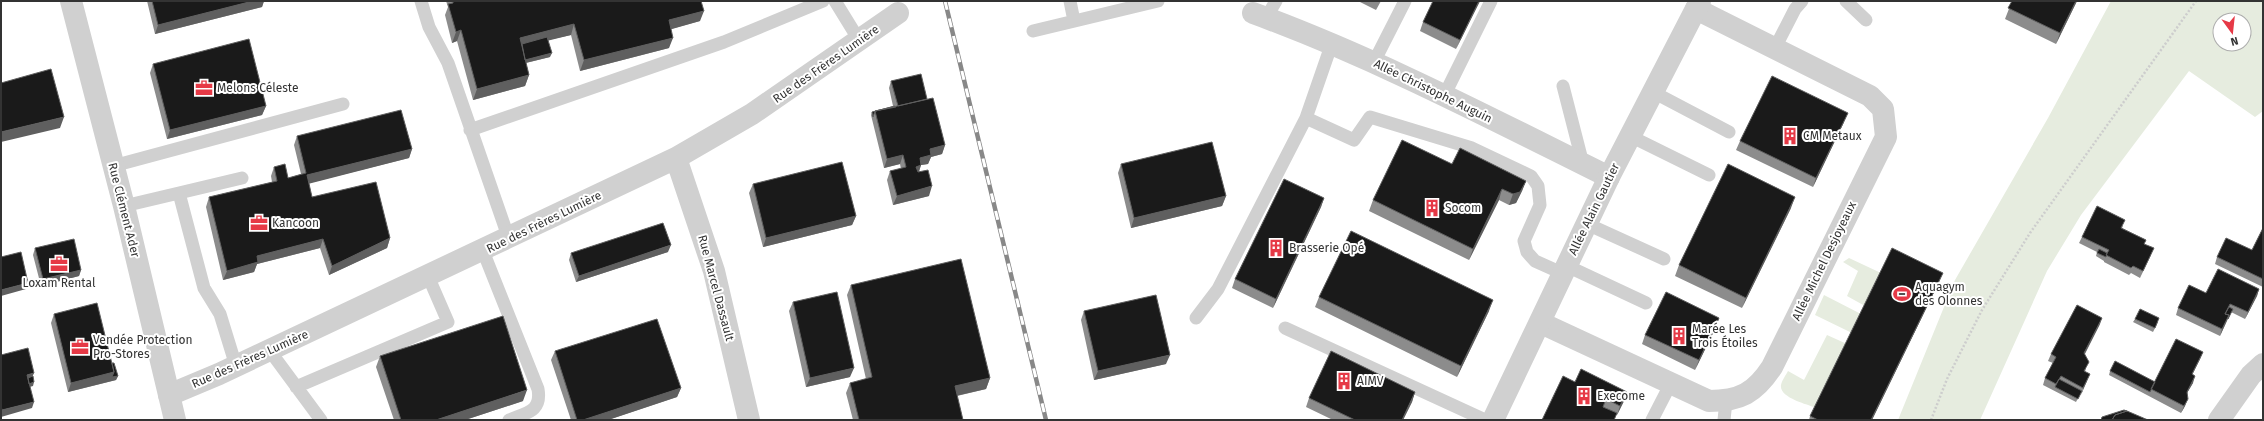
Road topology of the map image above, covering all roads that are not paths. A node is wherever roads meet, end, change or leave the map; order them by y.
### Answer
1 (71, 1) edge
2 (421, 1) edge
3 (823, 1) edge
4 (835, 1) edge
5 (1070, 1) edge
6 (1158, 1) edge
7 (1405, 1) edge
8 (1491, 1) edge
9 (1802, 1) edge
10 (1846, 1) edge
11 (1698, 5) edge
12 (1260, 8) edge
13 (898, 13) dead end
14 (1866, 20) dead end
15 (1074, 21) junction
16 (1033, 31) dead end
17 (860, 40) junction
18 (1332, 43) junction
19 (1775, 48) junction
20 (1374, 62) junction
21 (1564, 86) dead end
22 (1653, 92) junction
23 (1444, 96) junction
24 (343, 104) dead end
25 (1306, 118) junction
26 (470, 130) junction
27 (1729, 132) dead end
28 (1630, 136) junction
29 (676, 158) junction
30 (1583, 164) junction
31 (113, 166) junction
32 (1709, 175) dead end
33 (1609, 177) junction
34 (242, 178) dead end
35 (179, 193) junction
36 (124, 206) junction
37 (1587, 224) junction
38 (509, 239) junction
39 (483, 251) junction
40 (1664, 260) dead end
41 (1565, 270) junction
42 (428, 276) junction
43 (1646, 303) dead end
44 (1196, 318) dead end
45 (1540, 323) junction
46 (1285, 328) dead end
47 (270, 351) junction
48 (2263, 364) edge
49 (236, 366) junction
50 (1671, 383) junction
51 (296, 386) junction
52 (169, 395) junction
53 (1725, 410) edge
54 (170, 418) edge
55 (319, 419) edge
56 (509, 420) edge
57 (749, 420) edge
58 (1485, 420) edge
59 (1493, 420) edge
60 (1652, 420) edge
61 (2219, 420) edge

1 - 31 street, Rue Clément Ader
2 - 26 lane
3 - 26 lane
4 - 17 lane
5 - 15 lane
6 - 15 lane
7 - 20 lane
8 - 23 lane
9 - 19 lane
10 - 14 lane
11 - 19 street, Allée Michel Desjoyeaux
11 - 22 street, Allée Alain Gautier
12 - 18 street, Allée Christophe Auguin
13 - 17 street, Rue des Frères Lumière
15 - 16 lane
17 - 29 street, Rue des Frères Lumière
18 - 20 street, Allée Christophe Auguin
18 - 25 lane
19 - 53 street, Allée Michel Desjoyeaux
20 - 23 street, Allée Christophe Auguin
21 - 30 lane
22 - 27 lane
22 - 28 street, Allée Alain Gautier
23 - 30 street, Allée Christophe Auguin
24 - 31 lane
25 - 41 lane
25 - 44 lane
26 - 38 lane
28 - 32 lane
28 - 33 street, Allée Alain Gautier
29 - 38 street, Rue des Frères Lumière
29 - 57 street, Rue Marcel Dassault
30 - 33 street, Allée Christophe Auguin
31 - 36 street, Rue Clément Ader
33 - 37 street, Allée Alain Gautier
34 - 35 lane
35 - 36 lane
35 - 49 lane
36 - 52 street, Rue Clément Ader
37 - 40 lane
37 - 41 street, Allée Alain Gautier
38 - 39 street, Rue des Frères Lumière
39 - 42 street, Rue des Frères Lumière
39 - 56 lane
41 - 43 lane
41 - 45 street, Allée Alain Gautier
42 - 47 street, Rue des Frères Lumière
42 - 51 lane
45 - 50 street, Allée Michel Desjoyeaux
45 - 59 street, Allée Alain Gautier
46 - 58 lane
47 - 49 street, Rue des Frères Lumière
47 - 51 lane
48 - 61 street
49 - 52 street, Rue des Frères Lumière
50 - 53 street, Allée Michel Desjoyeaux
50 - 60 lane
51 - 55 lane
52 - 54 street, Rue Clément Ader

